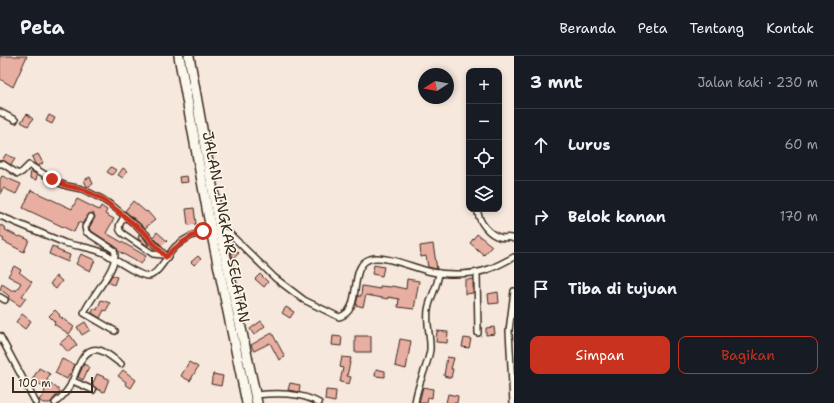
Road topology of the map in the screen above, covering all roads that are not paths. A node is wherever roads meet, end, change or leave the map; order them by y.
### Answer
1 (179, 56) edge
2 (189, 56) edge
3 (0, 112) edge
4 (15, 120) dead end
5 (0, 164) edge
6 (478, 214) dead end
7 (0, 216) edge
8 (125, 216) junction
9 (91, 217) dead end
10 (215, 230) junction
11 (514, 239) edge
12 (165, 256) junction
13 (514, 257) edge
14 (114, 260) junction
15 (477, 272) junction
16 (439, 273) junction
17 (514, 291) edge
18 (115, 332) dead end
19 (478, 333) dead end
20 (0, 336) edge
21 (121, 364) dead end
22 (72, 381) junction
23 (93, 390) dead end
24 (256, 399) edge
25 (36, 403) edge
26 (55, 403) edge
27 (247, 403) edge
28 (320, 403) edge
29 (415, 403) edge
30 (513, 403) edge

1 - 10 highway, JALAN LINGKAR SELATAN
2 - 10 highway, JALAN LINGKAR SELATAN
3 - 4 street
5 - 8 street
6 - 11 street
7 - 14 street
8 - 12 street
8 - 12 street
9 - 14 street
10 - 12 street
10 - 16 street
10 - 24 highway, JALAN LINGKAR SELATAN
10 - 27 highway, JALAN LINGKAR SELATAN
12 - 14 street
13 - 15 street
14 - 18 street
15 - 16 street
15 - 19 street
16 - 29 street
17 - 30 street
20 - 25 street
21 - 22 street
22 - 23 street
22 - 26 street
24 - 28 street

